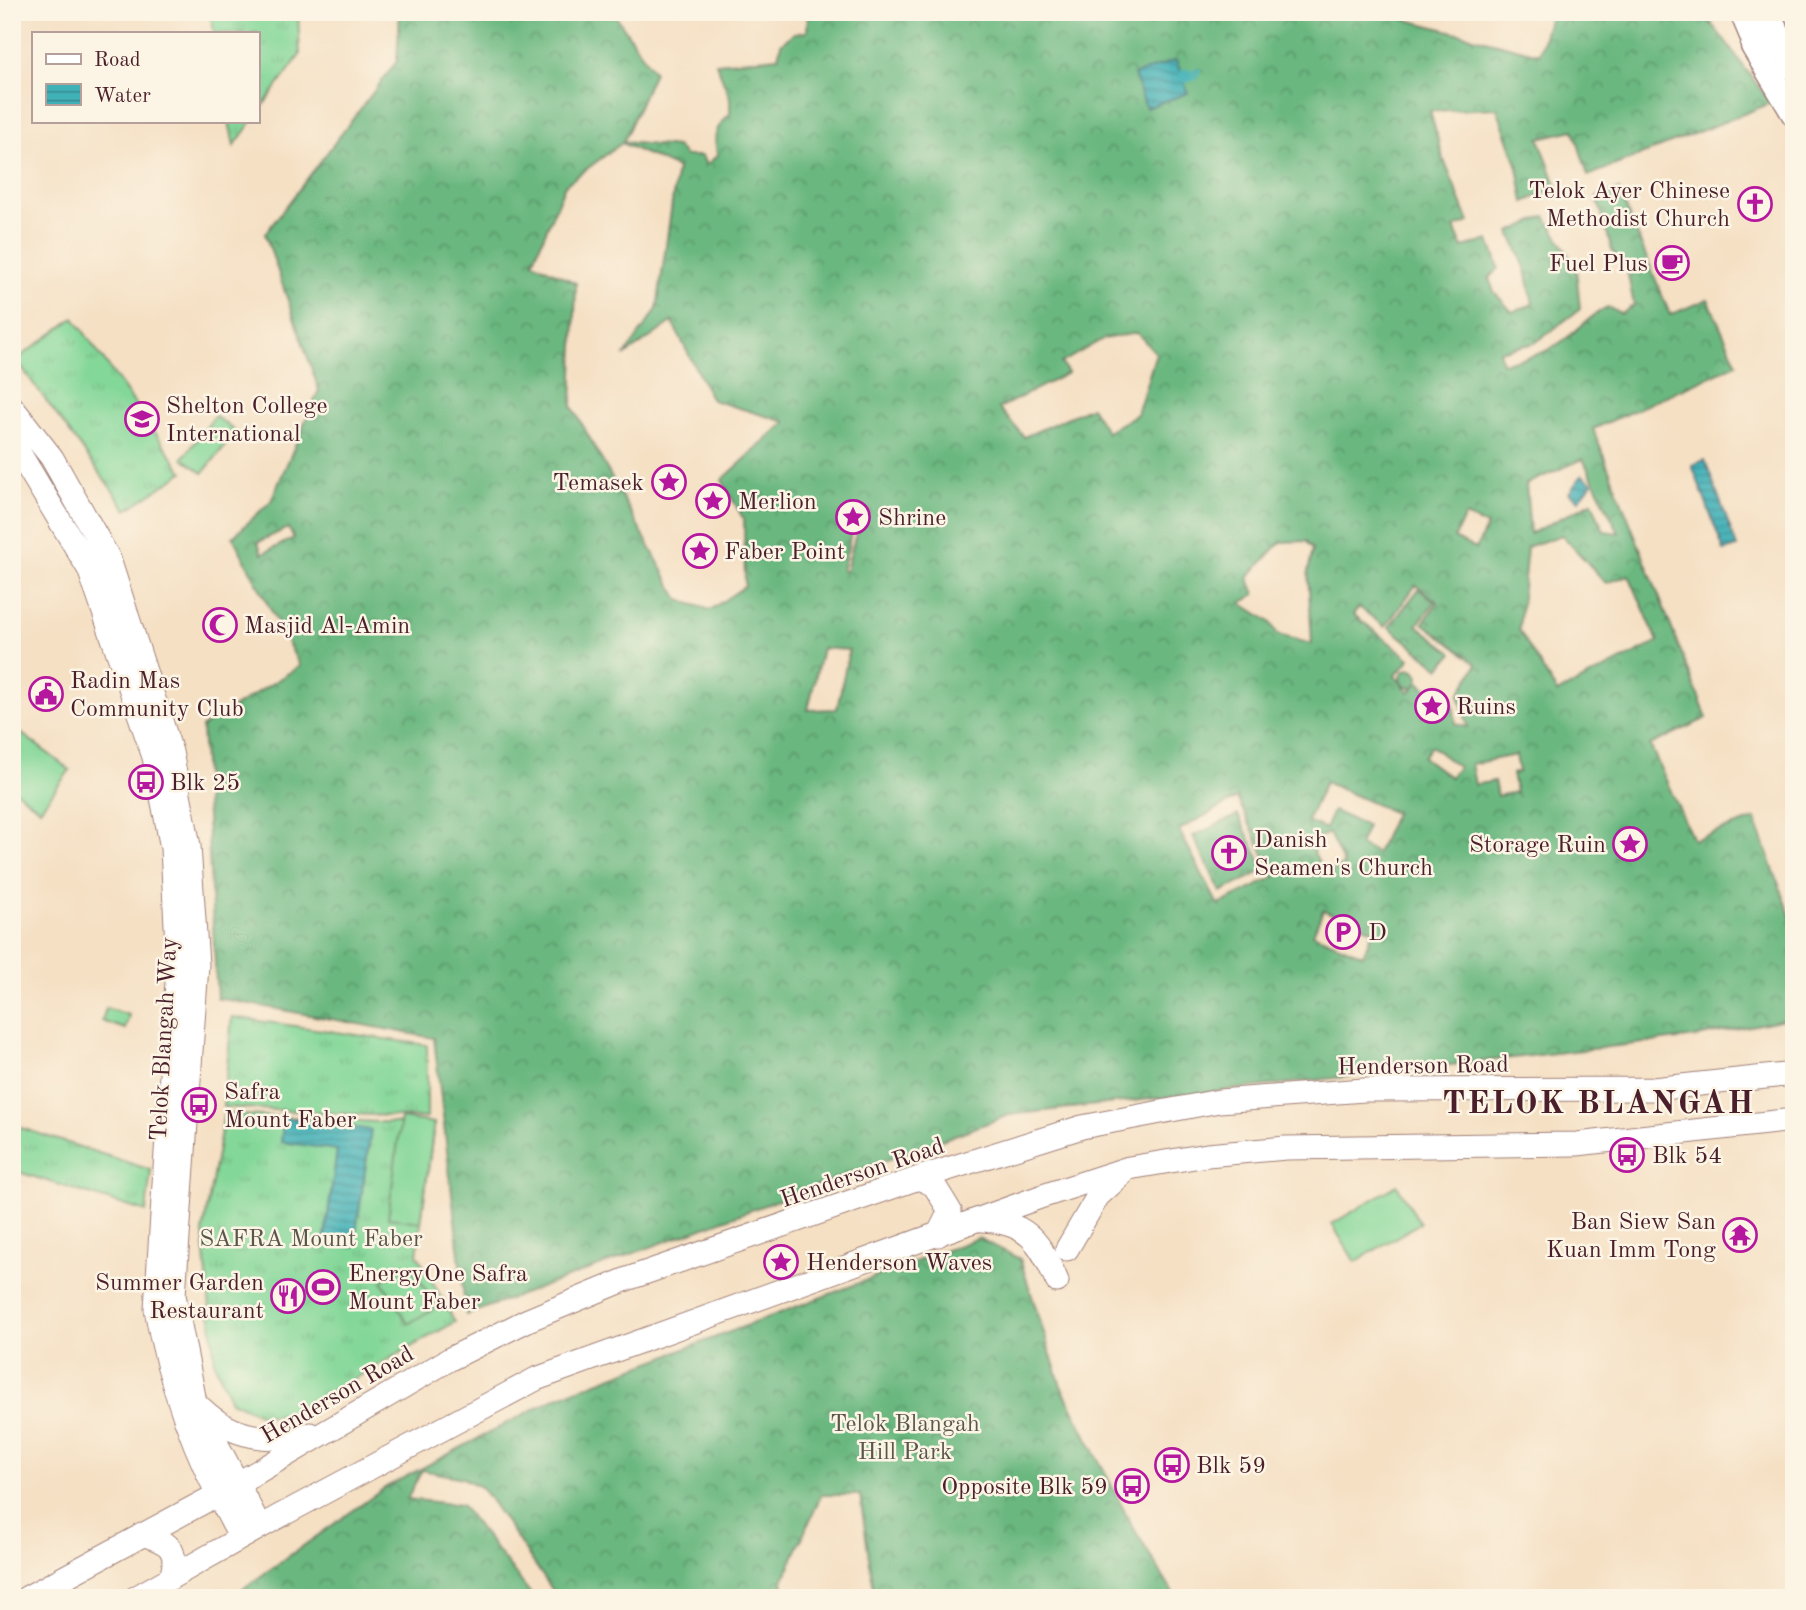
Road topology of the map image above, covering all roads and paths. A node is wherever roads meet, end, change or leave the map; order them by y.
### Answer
1 (1731, 12) edge
2 (1743, 12) edge
3 (1766, 12) edge
4 (1781, 12) edge
5 (1794, 38) edge
6 (1764, 62) junction
7 (1794, 68) edge
8 (1794, 114) edge
9 (12, 407) edge
10 (12, 441) edge
11 (1794, 1074) edge
12 (1794, 1120) edge
13 (1129, 1168) junction
14 (919, 1178) junction
15 (979, 1220) junction
16 (938, 1235) junction
17 (1067, 1249) dead end
18 (1057, 1281) dead end
19 (195, 1402) junction
20 (327, 1431) junction
21 (237, 1484) junction
22 (216, 1495) junction
23 (251, 1532) junction
24 (142, 1534) junction
25 (171, 1577) junction
26 (26, 1598) edge
27 (135, 1598) edge

1 - 6 main road
2 - 6 highway
3 - 7 highway
4 - 5 highway
6 - 8 main road
9 - 19 main road, Telok Blangah Way
10 - 22 main road, Telok Blangah Way
11 - 14 main road, Henderson Road
12 - 13 main road
13 - 15 main road
13 - 17 main road
14 - 16 main road
14 - 20 main road, Henderson Road
15 - 16 main road
15 - 18 main road
16 - 23 main road
19 - 20 main road
19 - 21 main road, Telok Blangah Way
20 - 21 main road, Henderson Road
21 - 22 main road, Henderson Road
21 - 23 main road, Telok Blangah Way
22 - 23 main road, Telok Blangah Way
22 - 24 main road, Henderson Road
23 - 25 main road
24 - 25 main road
24 - 26 main road, Henderson Road
25 - 27 main road

